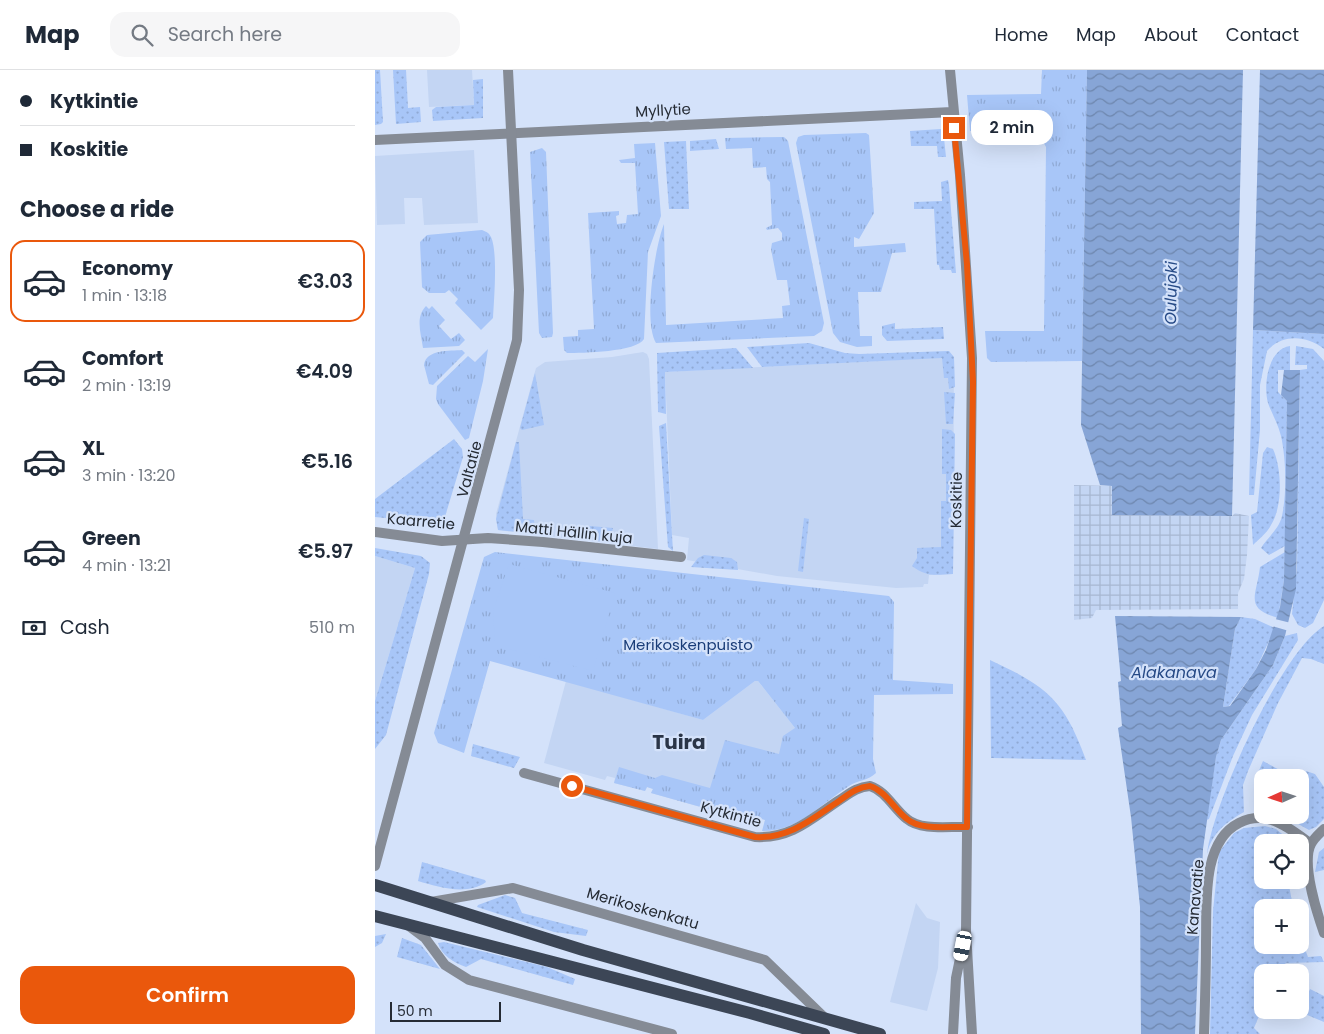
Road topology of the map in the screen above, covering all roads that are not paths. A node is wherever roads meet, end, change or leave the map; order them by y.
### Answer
1 (508, 70) edge
2 (950, 70) edge
3 (952, 112) junction
4 (510, 132) junction
5 (375, 140) edge
6 (375, 532) edge
7 (465, 540) junction
8 (681, 557) dead end
9 (524, 773) dead end
10 (967, 827) junction
11 (1324, 829) edge
12 (1311, 844) junction
13 (375, 866) edge
14 (375, 885) edge
15 (431, 902) junction
16 (375, 916) edge
17 (409, 926) junction
18 (966, 931) junction
19 (1324, 933) edge
20 (825, 1018) junction
21 (672, 1034) edge
22 (824, 1034) edge
23 (880, 1034) edge
24 (953, 1034) edge
25 (972, 1034) edge
26 (1204, 1034) edge

1 - 4 street, Valtatie
2 - 3 street, Koskitie
3 - 4 street, Myllytie
3 - 10 street, Koskitie
4 - 5 street, Myllytie
4 - 7 street, Valtatie
6 - 7 street, Kaarretie
7 - 8 street, Matti Hällin kuja
7 - 13 street, Valtatie
9 - 10 street, Kytkintie
10 - 18 street, Koskitie
11 - 12 street
12 - 19 street
12 - 26 street, Kanavatie
14 - 15 main road, Merikoskenkatu
15 - 20 main road, Merikoskenkatu
15 - 20 street, Merikoskenkatu
16 - 17 main road
17 - 21 street
17 - 22 main road
18 - 24 street, Koskitie
18 - 25 street, Koskitie
20 - 23 main road, Merikoskenkatu

